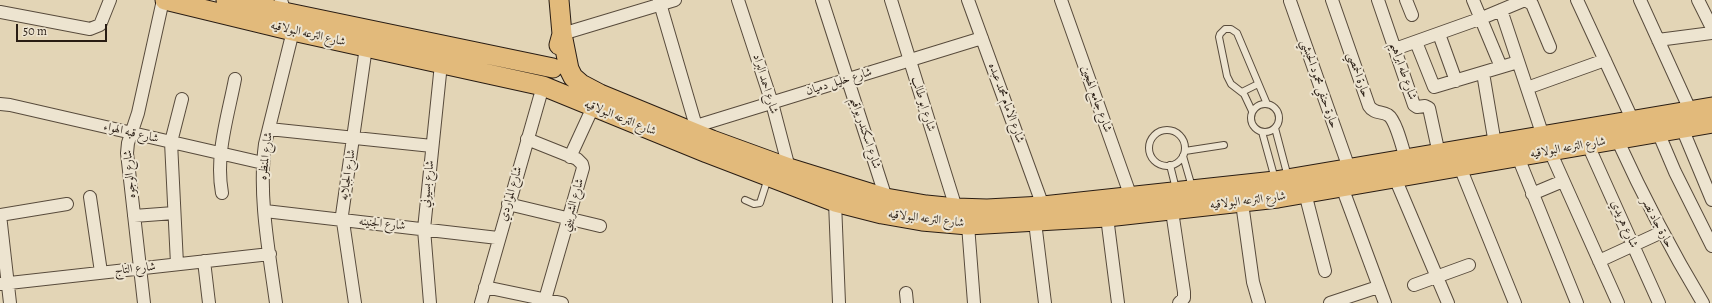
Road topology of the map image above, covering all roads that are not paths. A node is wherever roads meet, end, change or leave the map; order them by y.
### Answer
1 (110, 0) edge
2 (164, 0) edge
3 (226, 0) edge
4 (559, 0) edge
5 (675, 0) edge
6 (738, 0) edge
7 (822, 0) edge
8 (891, 0) edge
9 (968, 0) edge
10 (1061, 0) edge
11 (1332, 0) edge
12 (1378, 0) edge
13 (1406, 0) edge
14 (1473, 0) edge
15 (1525, 0) edge
16 (1576, 0) edge
17 (1640, 0) edge
18 (1698, 0) edge
19 (1290, 1) edge
20 (660, 2) edge
21 (283, 7) edge
22 (1501, 10) junction
23 (0, 12) edge
24 (1412, 15) dead end
25 (1482, 18) junction
26 (1712, 28) edge
27 (293, 31) junction
28 (1712, 33) edge
29 (562, 34) junction
30 (1438, 34) junction
31 (982, 38) junction
32 (1658, 40) junction
33 (1416, 42) junction
34 (366, 47) junction
35 (1550, 47) dead end
36 (1395, 49) junction
37 (910, 60) junction
38 (1605, 60) junction
39 (1518, 62) junction
40 (441, 64) junction
41 (553, 68) junction
42 (1501, 68) junction
43 (1483, 73) junction
44 (235, 79) dead end
45 (848, 79) junction
46 (1456, 81) junction
47 (1258, 84) junction
48 (1527, 88) junction
49 (550, 89) junction
50 (1242, 92) junction
51 (182, 99) dead end
52 (772, 103) junction
53 (0, 104) edge
54 (1267, 104) junction
55 (593, 107) junction
56 (1712, 107) edge
57 (1252, 111) junction
58 (1691, 112) junction
59 (1633, 121) junction
60 (1712, 123) edge
61 (1275, 128) junction
62 (1682, 128) junction
63 (269, 129) junction
64 (1262, 132) junction
65 (1658, 132) junction
66 (130, 133) junction
67 (354, 138) junction
68 (703, 138) junction
69 (527, 139) junction
70 (1617, 139) junction
71 (171, 142) junction
72 (1495, 144) junction
73 (1546, 144) junction
74 (1588, 144) junction
75 (1224, 145) dead end
76 (432, 146) junction
77 (221, 153) junction
78 (1184, 153) junction
79 (1439, 154) junction
80 (570, 157) junction
81 (1518, 157) junction
82 (1406, 159) junction
83 (263, 162) junction
84 (1170, 165) junction
85 (1460, 167) junction
86 (789, 168) junction
87 (1349, 168) junction
88 (769, 177) junction
89 (1395, 178) junction
90 (1563, 181) junction
91 (1281, 186) junction
92 (1342, 187) junction
93 (1185, 191) junction
94 (222, 193) dead end
95 (1305, 193) junction
96 (1532, 194) junction
97 (90, 197) dead end
98 (1131, 197) junction
99 (886, 198) junction
100 (745, 200) dead end
101 (1712, 200) edge
102 (835, 202) junction
103 (1242, 203) junction
104 (68, 204) dead end
105 (508, 204) junction
106 (956, 208) junction
107 (265, 211) junction
108 (1172, 211) junction
109 (174, 213) junction
110 (1039, 214) junction
111 (0, 215) edge
112 (134, 216) junction
113 (1107, 217) junction
114 (568, 218) junction
115 (342, 220) junction
116 (968, 225) junction
117 (600, 226) dead end
118 (424, 229) junction
119 (1662, 232) junction
120 (498, 238) junction
121 (1633, 245) junction
122 (1712, 246) edge
123 (270, 254) junction
124 (204, 261) junction
125 (1599, 261) junction
126 (177, 264) junction
127 (1469, 265) dead end
128 (140, 268) junction
129 (1325, 271) dead end
130 (101, 272) junction
131 (1438, 276) junction
132 (4, 284) edge
133 (1414, 285) dead end
134 (485, 287) junction
135 (1378, 287) junction
136 (1351, 300) edge
137 (545, 301) edge
138 (1181, 301) edge
139 (10, 303) edge
140 (144, 303) edge
141 (209, 303) edge
142 (276, 303) edge
143 (355, 303) edge
144 (430, 303) edge
145 (480, 303) edge
146 (562, 303) edge
147 (839, 303) edge
148 (974, 303) edge
149 (1045, 303) edge
150 (1118, 303) edge
151 (1259, 303) edge
152 (1330, 303) edge
153 (1385, 303) edge
154 (1448, 303) edge
155 (1515, 303) edge
156 (1577, 303) edge
157 (1618, 303) edge
158 (1659, 303) edge
159 (1703, 303) edge

1 - 23 street
2 - 27 main road, شارع الترعه البولاقيه
2 - 66 street, شارع الوجوه
3 - 21 main road, شارع الترعه البولاقيه
4 - 29 main road
5 - 20 street
6 - 52 street, شارع احمد البراد
7 - 45 street, شارع اسكندر يواقيم
8 - 37 street, شارع ابو طالب
9 - 31 street, شارع الامام محمد عبده
10 - 98 street, شارع جامع الهجين
11 - 82 street, حارة الحمصي
12 - 36 street, شارع طه ابراهيم
13 - 24 street
14 - 25 street
15 - 22 street
15 - 35 street
16 - 38 street
17 - 32 street
18 - 26 street
19 - 87 street, حارة حنفي محمود الحبشي
20 - 29 street
20 - 68 street
21 - 27 street
21 - 41 main road, شارع الترعه البولاقيه
22 - 25 street
22 - 39 street
25 - 30 street
25 - 42 street
27 - 34 main road, شارع الترعه البولاقيه
27 - 63 street, شارع المنظره
28 - 32 street
29 - 41 main road
29 - 68 main road, شارع الترعه البولاقيه
30 - 33 street
30 - 46 street
31 - 37 street, شارع خليل دميان
31 - 110 street, شارع الامام محمد عبده
32 - 58 street
33 - 36 street
33 - 46 street
34 - 40 main road, شارع الترعه البولاقيه
34 - 67 street, شارع الجبلايه
36 - 79 street, شارع طه ابراهيم
37 - 45 street, شارع خليل دميان
37 - 106 street, شارع ابو طالب
38 - 48 street
38 - 59 street
39 - 42 street
39 - 48 street
40 - 49 main road, شارع الترعه البولاقيه
40 - 76 street, شارع بسيوني
41 - 49 main road
42 - 43 street
43 - 46 street
43 - 72 street
44 - 77 street
45 - 52 street, شارع خليل دميان
45 - 99 street, شارع اسكندر يواقيم
47 - 50 lane
47 - 50 lane
47 - 54 lane
48 - 73 street
49 - 55 main road, شارع الترعه البولاقيه
49 - 69 street, شارع المواردي
50 - 57 lane
51 - 71 street
52 - 68 street, شارع خليل دميان
52 - 86 street, شارع احمد البراد
53 - 66 street, شارع قبه الهواء
54 - 57 lane
54 - 61 lane
55 - 68 main road, شارع الترعه البولاقيه
55 - 80 street
56 - 58 main road, شارع الترعه البولاقيه
57 - 64 lane
58 - 59 main road, شارع الترعه البولاقيه
59 - 73 main road, شارع الترعه البولاقيه
60 - 62 main road, شارع الترعه البولاقيه
61 - 64 lane
61 - 91 lane
62 - 65 main road, شارع الترعه البولاقيه
62 - 101 street
63 - 67 street
63 - 83 street, شارع المنظره
64 - 91 lane
65 - 70 main road, شارع الترعه البولاقيه
65 - 122 street
66 - 71 street, شارع قبه الهواء
66 - 112 street, شارع الوجوه
67 - 76 street
67 - 115 street, شارع الجبلايه
68 - 86 main road, شارع الترعه البولاقيه
68 - 88 main road, شارع الترعه البولاقيه
69 - 80 street, شارع الشربيني
69 - 105 street, شارع المواردي
70 - 74 main road, شارع الترعه البولاقيه
70 - 119 street, حارة جاد نصر
71 - 77 street, شارع قبه الهواء
71 - 109 street
72 - 73 main road, شارع الترعه البولاقيه
72 - 79 main road, شارع الترعه البولاقيه
73 - 74 main road, شارع الترعه البولاقيه
73 - 81 main road, شارع الترعه البولاقيه
73 - 90 street
74 - 121 street, شارع هريدي
75 - 78 lane
76 - 118 street, شارع بسيوني
77 - 83 street, شارع قبه الهواء
77 - 94 street
78 - 84 lane
78 - 84 lane
78 - 93 lane
79 - 82 main road, شارع الترعه البولاقيه
80 - 114 street, شارع الشربيني
81 - 85 main road, شارع الترعه البولاقيه
81 - 96 street
82 - 87 main road, شارع الترعه البولاقيه
83 - 107 street, شارع المنظره
84 - 93 lane
85 - 89 main road, شارع الترعه البولاقيه
85 - 155 street
86 - 99 main road, شارع الترعه البولاقيه
87 - 91 main road, شارع الترعه البولاقيه
88 - 100 lane
88 - 102 main road, شارع الترعه البولاقيه
89 - 92 main road, شارع الترعه البولاقيه
89 - 131 street
90 - 96 street
90 - 125 street
91 - 93 main road, شارع الترعه البولاقيه
91 - 95 main road, شارع الترعه البولاقيه
91 - 103 main road, شارع الترعه البولاقيه
92 - 95 main road, شارع الترعه البولاقيه
92 - 135 street
93 - 98 main road, شارع الترعه البولاقيه
95 - 129 street
96 - 156 street
97 - 130 street
98 - 110 main road, شارع الترعه البولاقيه
99 - 106 main road, شارع الترعه البولاقيه
102 - 116 main road, شارع الترعه البولاقيه
102 - 147 street
103 - 108 main road, شارع الترعه البولاقيه
103 - 151 street
104 - 111 street
105 - 114 street
105 - 120 street, شارع المواردي
106 - 110 main road, شارع الترعه البولاقيه
107 - 115 street, شارع الجنينه
107 - 123 street, شارع المنظره
108 - 113 main road, شارع الترعه البولاقيه
108 - 138 street
109 - 112 street
109 - 126 street
110 - 113 main road, شارع الترعه البولاقيه
110 - 116 main road, شارع الترعه البولاقيه
110 - 149 street, شارع الامام محمد عبده
111 - 132 street
112 - 128 street, شارع الوجوه
113 - 150 street
114 - 117 street
114 - 137 street, شارع الشربيني
115 - 118 street, شارع الجنينه
115 - 143 street, شارع الجبلايه
116 - 148 street
118 - 120 street, شارع الجنينه
118 - 144 street, شارع بسيوني
119 - 121 street
119 - 159 street, حارة جاد نصر
120 - 134 street, شارع المواردي
121 - 125 street
121 - 158 street, شارع هريدي
123 - 124 street, شارع التاج
123 - 142 street, شارع المنظره
124 - 126 street, شارع التاج
124 - 141 street
125 - 157 street
126 - 128 street, شارع التاج
127 - 131 street
128 - 130 street, شارع التاج
128 - 140 street, شارع الوجوه
130 - 132 street, شارع التاج
131 - 133 street
131 - 154 street
132 - 139 street
134 - 137 street
134 - 145 street, شارع المواردي
135 - 136 street
135 - 153 street
136 - 152 street
137 - 146 street

